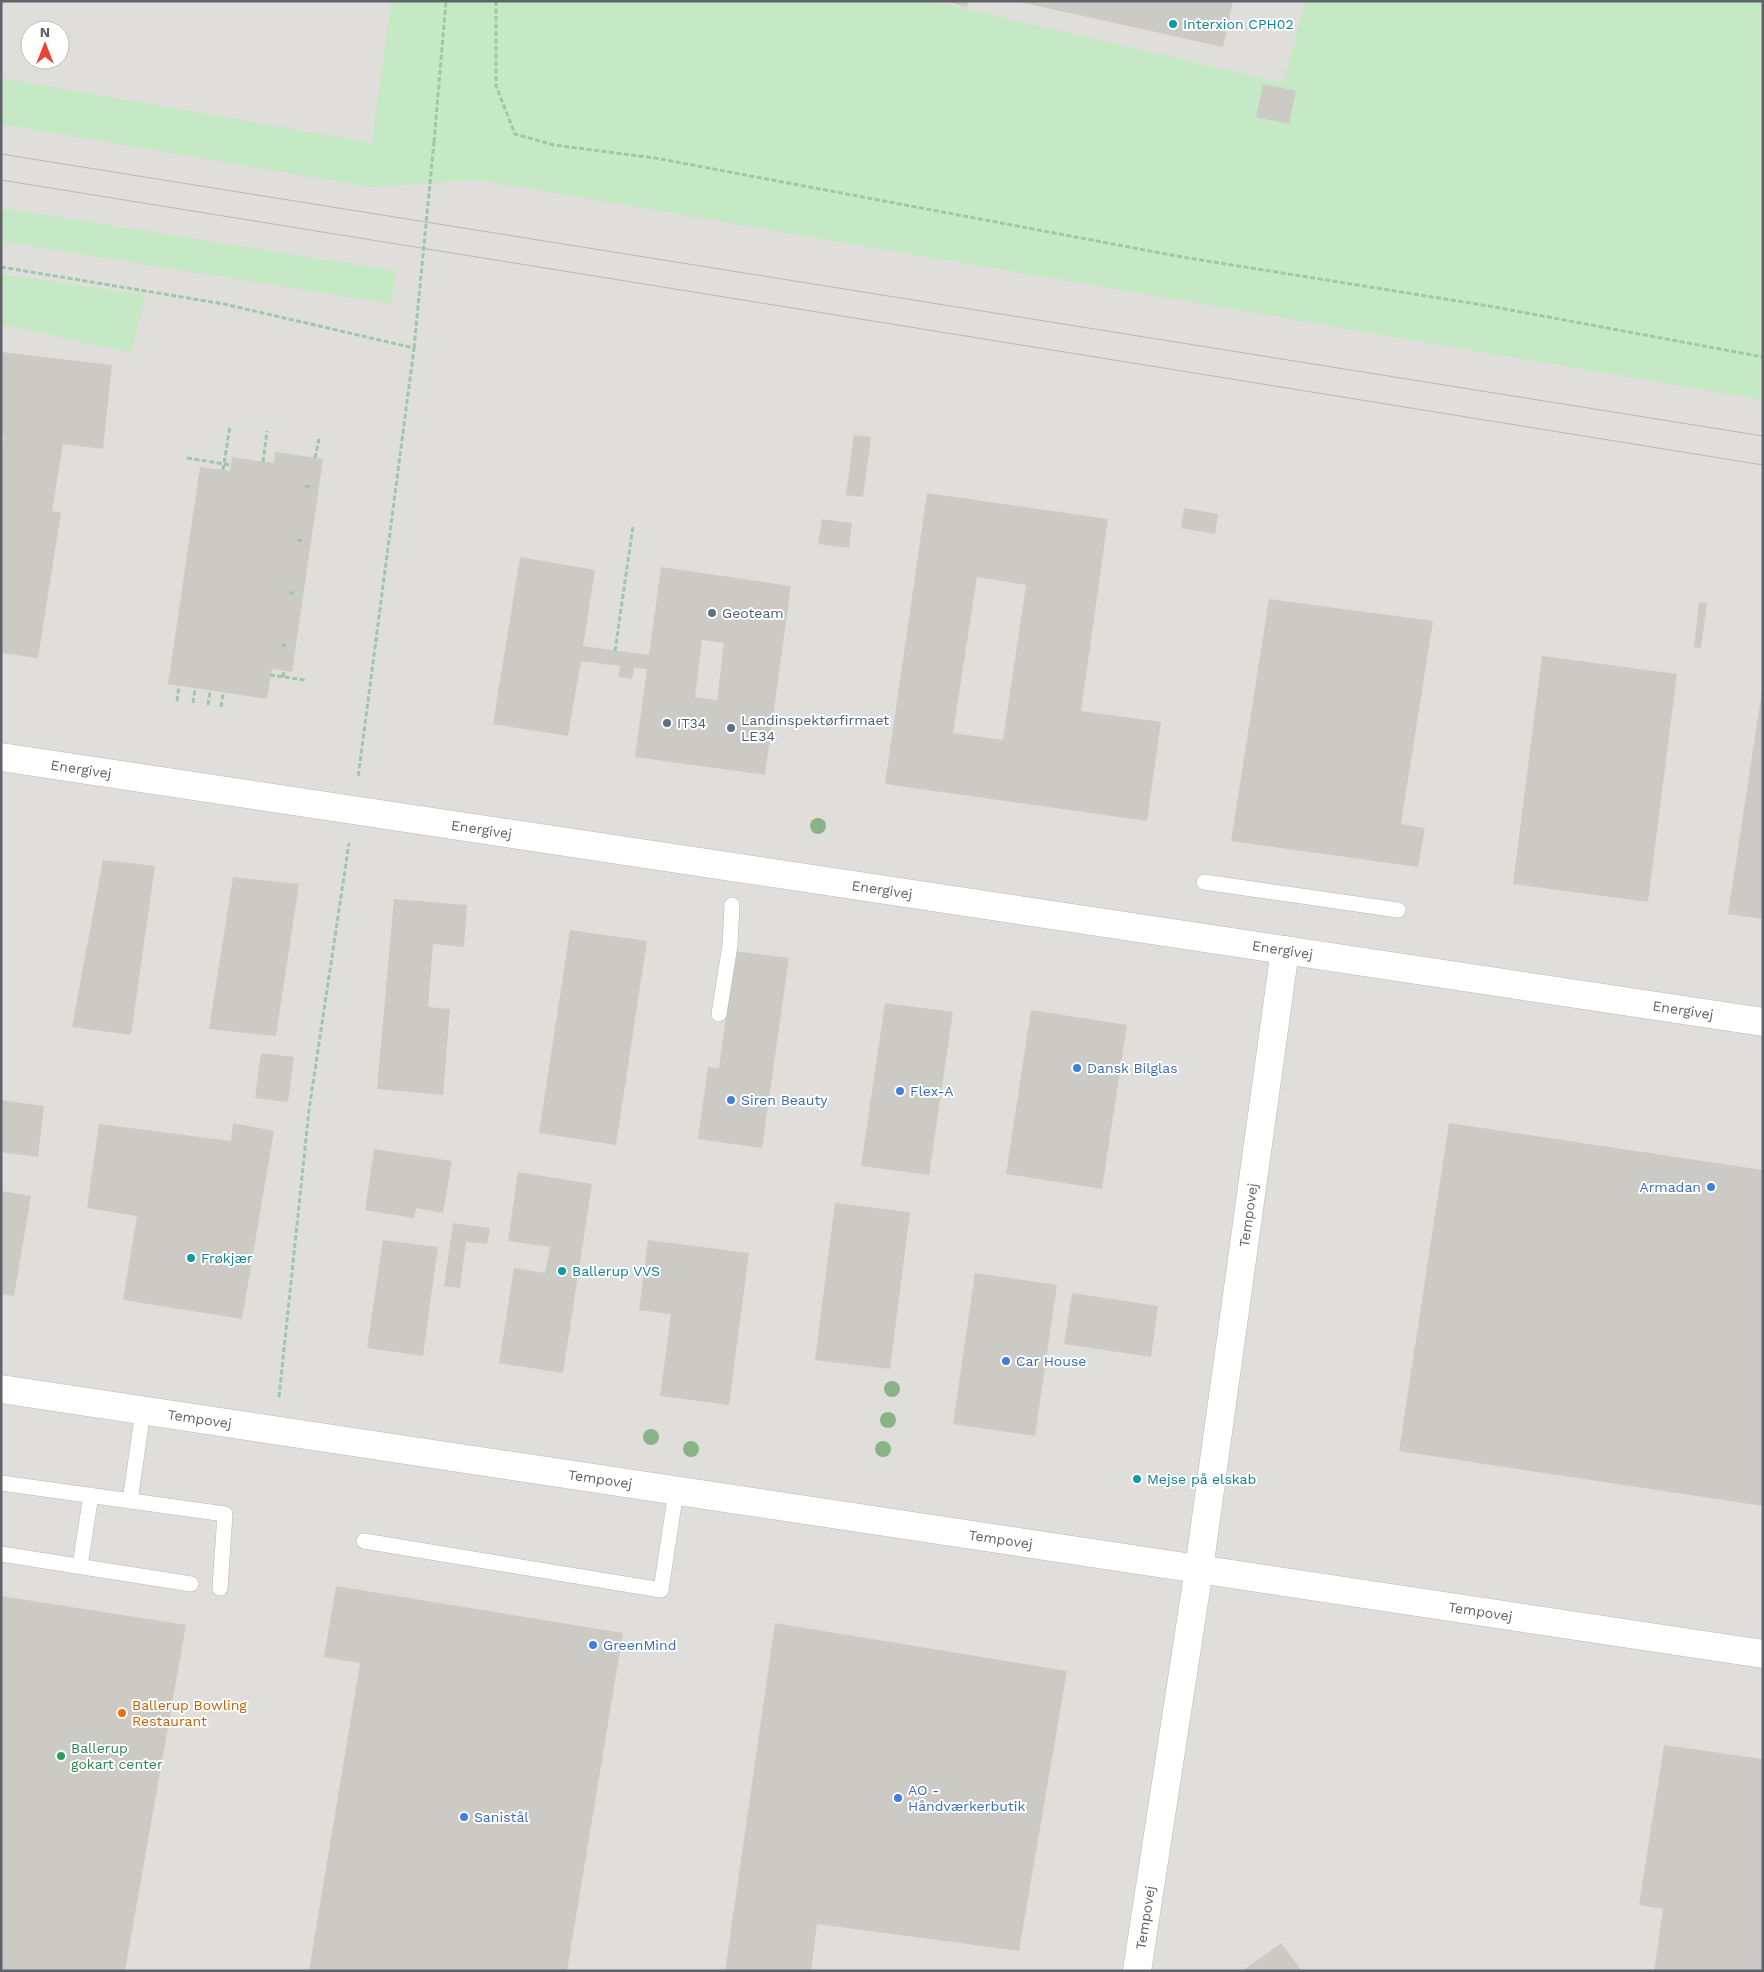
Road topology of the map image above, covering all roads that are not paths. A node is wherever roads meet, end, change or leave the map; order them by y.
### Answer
1 (1, 757) edge
2 (1204, 882) dead end
3 (732, 905) dead end
4 (1398, 910) dead end
5 (1286, 950) junction
6 (719, 1014) dead end
7 (1763, 1022) edge
8 (1, 1390) edge
9 (143, 1411) junction
10 (1, 1483) edge
11 (676, 1491) junction
12 (91, 1495) junction
13 (130, 1501) junction
14 (364, 1541) dead end
15 (1, 1554) edge
16 (80, 1566) junction
17 (1199, 1569) junction
18 (191, 1584) dead end
19 (220, 1588) dead end
20 (1763, 1654) edge
21 (1137, 1971) edge

1 - 5 street, Energivej
2 - 4 lane
3 - 6 lane
5 - 7 street, Energivej
5 - 17 street, Tempovej
8 - 9 street, Tempovej
9 - 11 street, Tempovej
9 - 13 lane
10 - 12 lane
11 - 14 lane
11 - 17 street, Tempovej
12 - 13 lane
12 - 16 lane
13 - 19 lane
15 - 16 lane
16 - 18 lane
17 - 20 street, Tempovej
17 - 21 street, Tempovej

